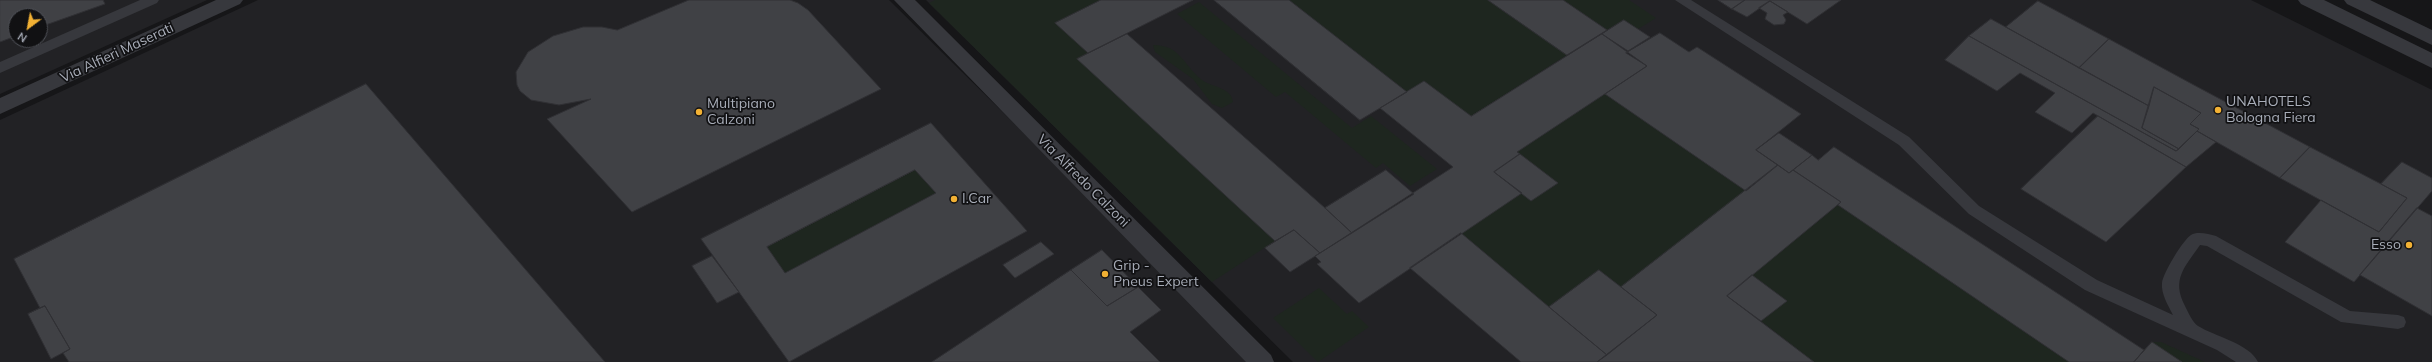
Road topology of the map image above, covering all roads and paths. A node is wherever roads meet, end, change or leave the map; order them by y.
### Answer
1 (152, 0) edge
2 (233, 0) edge
3 (904, 0) edge
4 (1682, 0) edge
5 (2308, 0) edge
6 (2354, 0) edge
7 (2432, 38) edge
8 (2432, 61) edge
9 (0, 68) edge
10 (0, 107) edge
11 (2398, 322) dead end
12 (2190, 330) junction
13 (1262, 362) edge
14 (2250, 362) edge

1 - 9 lane
2 - 10 street, Via Alfieri Maserati
3 - 13 street, Via Alfredo Calzoni
4 - 12 lane
5 - 8 street
6 - 7 street
11 - 12 lane
12 - 14 lane

